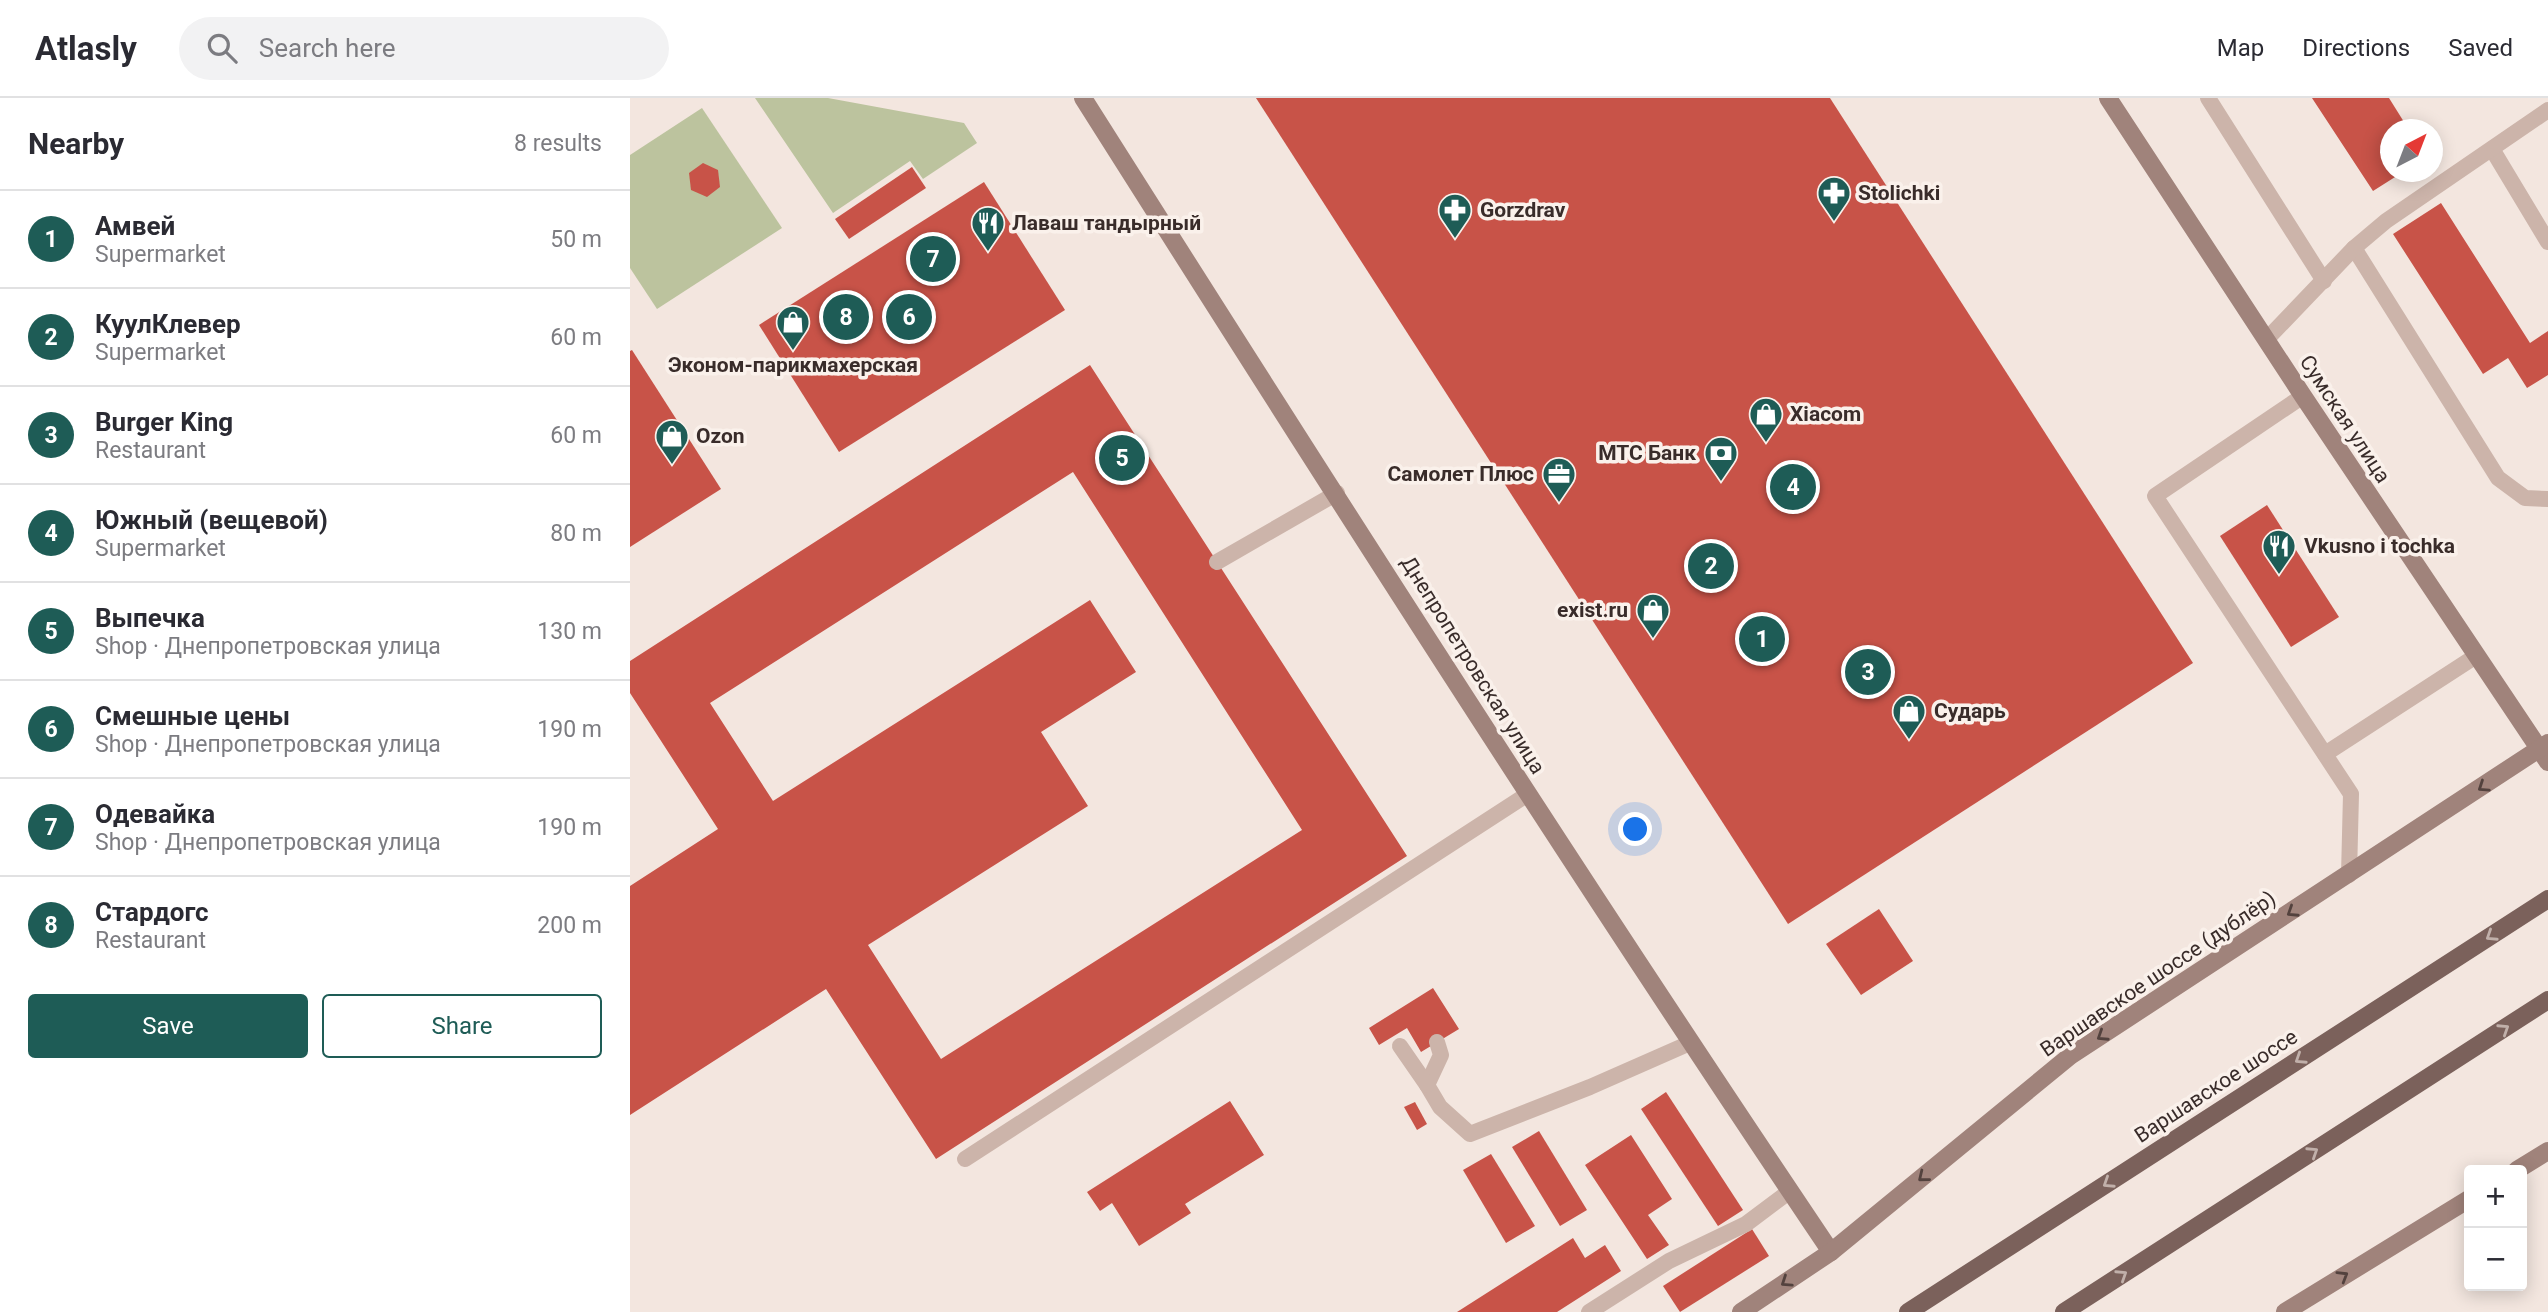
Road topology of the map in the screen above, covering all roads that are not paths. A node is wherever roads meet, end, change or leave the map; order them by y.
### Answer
1 (1083, 98) edge
2 (2108, 98) edge
3 (2208, 98) edge
4 (2548, 110) edge
5 (2492, 149) junction
6 (2548, 242) edge
7 (2354, 248) junction
8 (2324, 281) junction
9 (2266, 340) junction
10 (2303, 396) junction
11 (1337, 493) junction
12 (2548, 499) edge
13 (1217, 562) dead end
14 (2476, 656) junction
15 (2545, 751) edge
16 (2325, 754) junction
17 (1528, 794) junction
18 (2349, 875) junction
19 (2548, 899) edge
20 (2548, 1000) edge
21 (1437, 1042) dead end
22 (1690, 1043) junction
23 (1399, 1046) dead end
24 (1427, 1085) junction
25 (2548, 1151) edge
26 (965, 1160) dead end
27 (2525, 1165) edge
28 (1790, 1191) junction
29 (2464, 1202) edge
30 (1831, 1252) junction
31 (1589, 1312) edge
32 (1741, 1312) edge
33 (1908, 1312) edge
34 (2064, 1312) edge
35 (2285, 1312) edge

1 - 11 street, Днепропетровская улица
2 - 9 street, Сумская улица
3 - 8 lane
4 - 5 lane
5 - 6 lane
5 - 7 lane
7 - 8 lane
7 - 12 lane
8 - 9 lane
9 - 10 street, Сумская улица
10 - 14 street, Сумская улица
10 - 16 lane
11 - 13 lane
11 - 17 street, Днепропетровская улица
14 - 15 street, Сумская улица
14 - 16 lane
15 -> 18 street, Варшавское шоссе (дублёр)
16 - 18 lane
17 - 22 street, Днепропетровская улица
17 - 26 lane
18 -> 30 street, Варшавское шоссе (дублёр)
19 -> 33 main road, Варшавское шоссе
34 -> 20 main road
21 - 24 lane
22 - 24 lane
22 - 28 street, Днепропетровская улица
23 - 24 lane
25 - 27 street
28 - 30 street, Днепропетровская улица
28 - 31 lane
35 -> 29 street
30 -> 32 street, Варшавское шоссе (дублёр)

